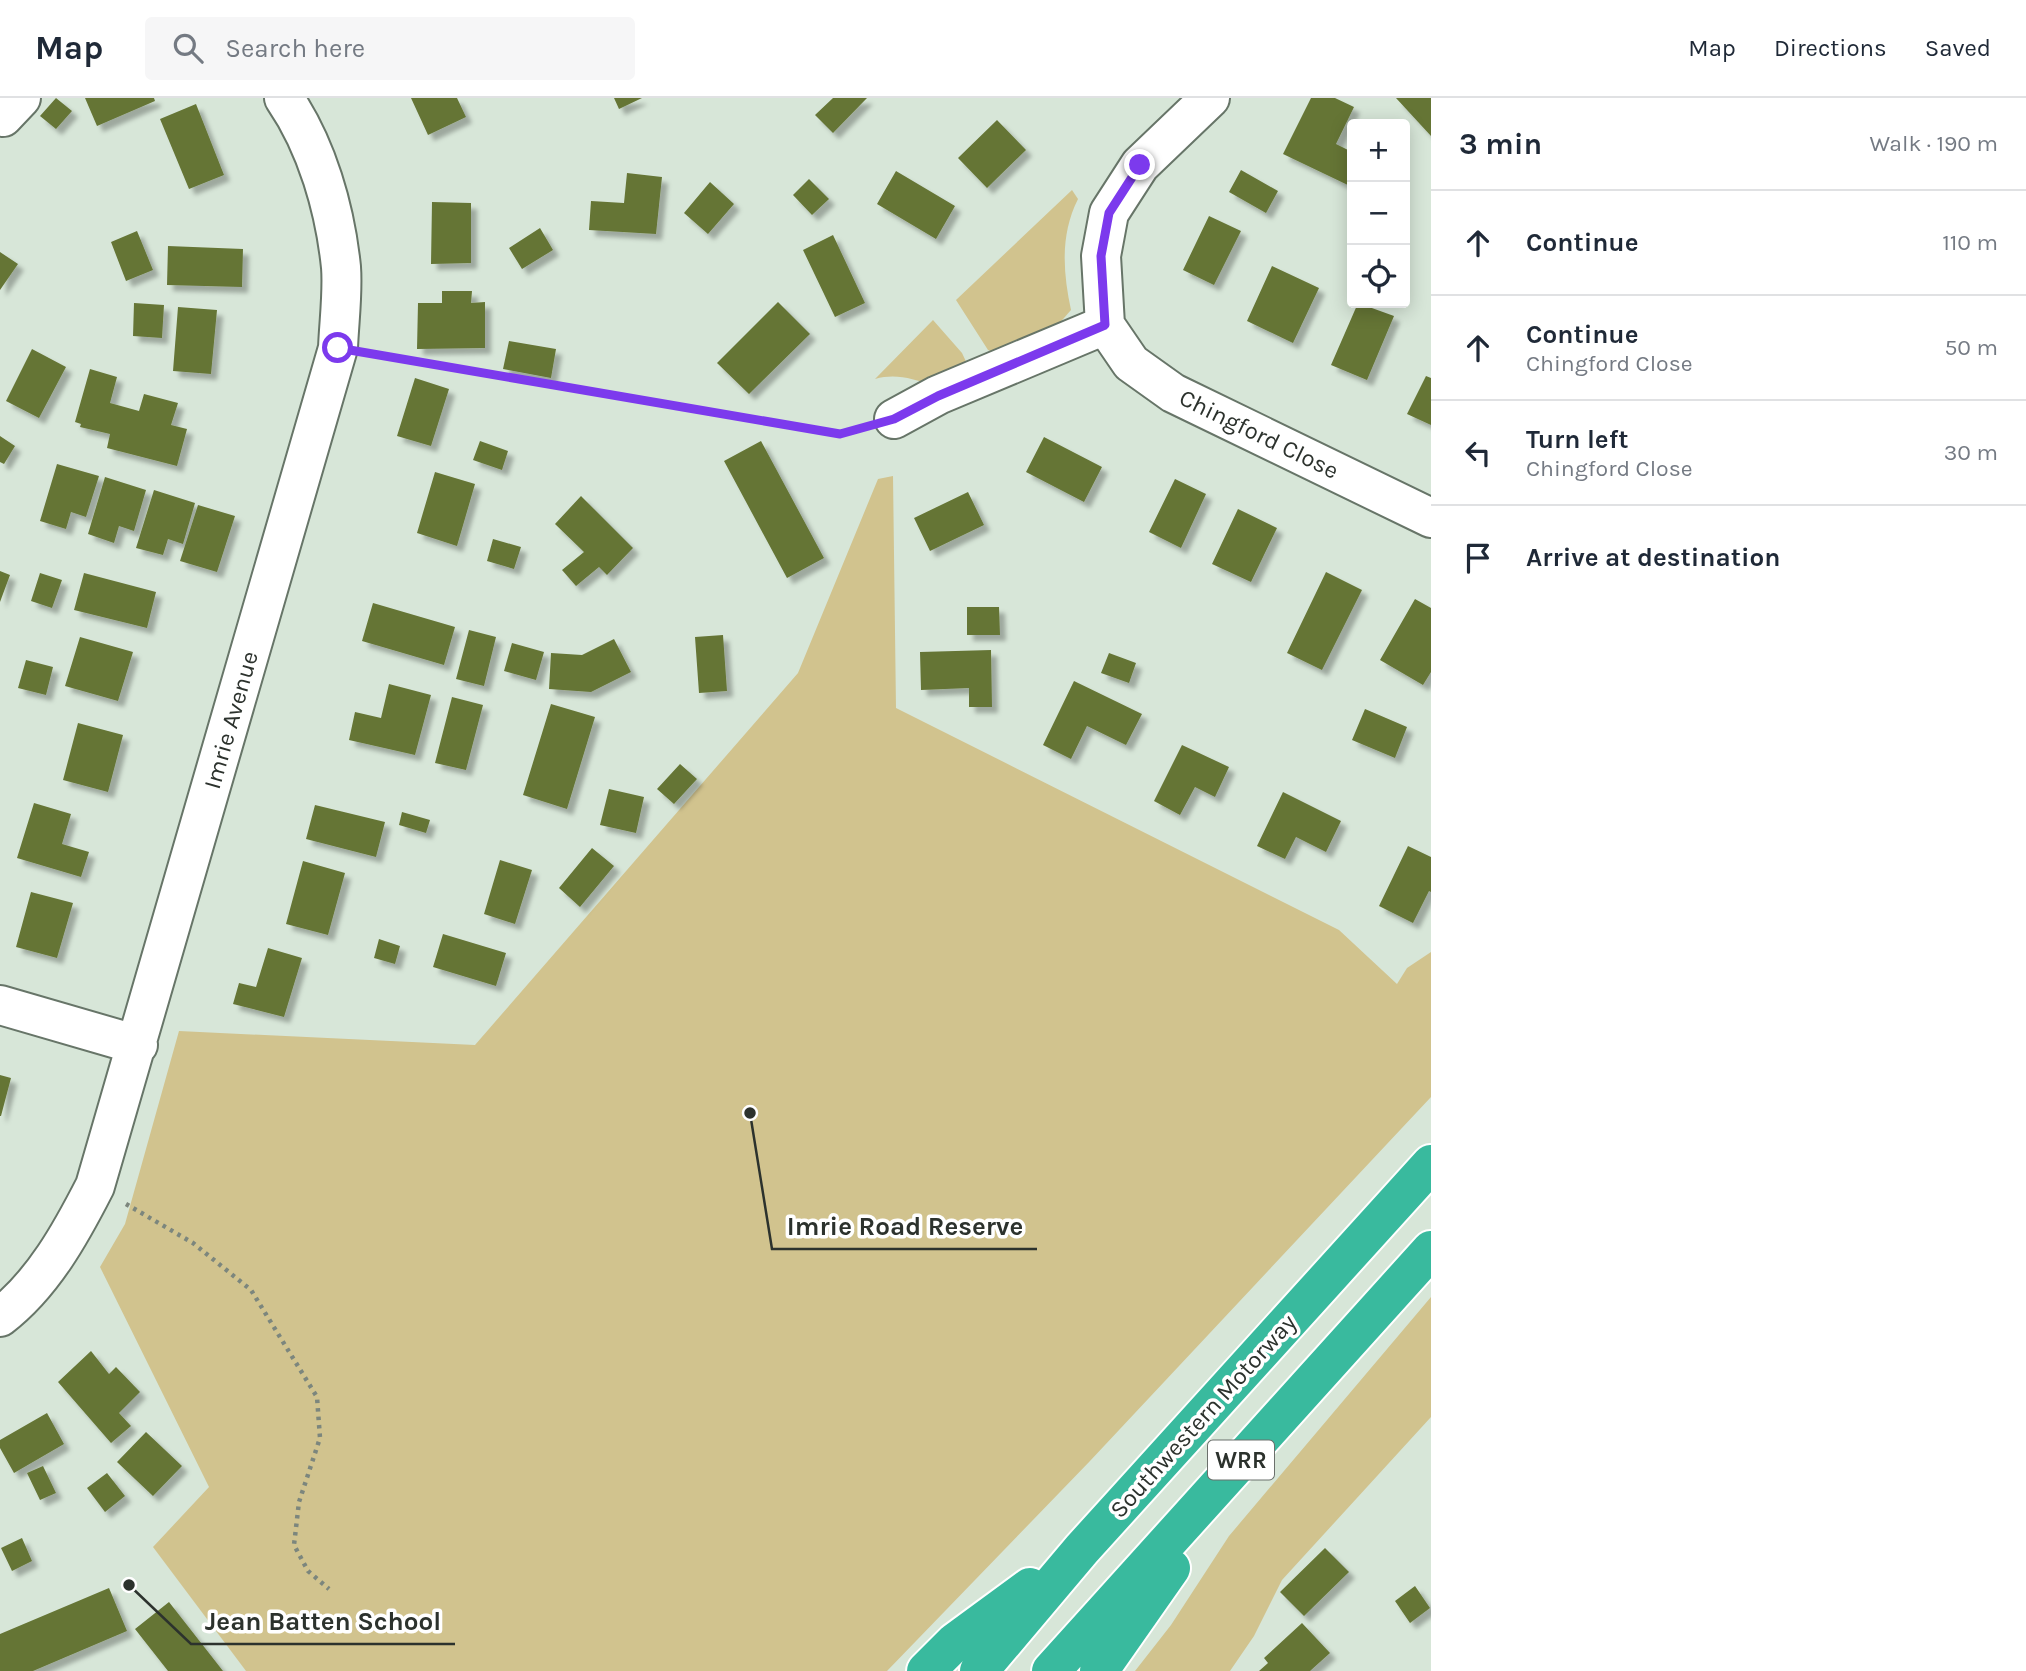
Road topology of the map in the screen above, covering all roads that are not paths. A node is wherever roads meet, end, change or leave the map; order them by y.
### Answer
1 (21, 98) edge
2 (284, 98) edge
3 (1210, 98) edge
4 (0, 115) edge
5 (1105, 325) junction
6 (894, 419) road end
7 (1431, 518) edge
8 (0, 1005) edge
9 (138, 1045) junction
10 (1431, 1164) edge
11 (1431, 1250) edge
12 (0, 1317) edge
13 (1264, 1434) junction
14 (1082, 1549) junction
15 (926, 1671) edge
16 (979, 1671) edge
17 (1051, 1671) edge
18 (1099, 1671) edge

1 - 4 street
2 - 9 street, Imrie Avenue
3 - 5 street
5 - 6 street
5 - 7 street, Chingford Close
8 - 9 street
9 - 12 street, Imrie Avenue
10 - 14 highway, Southwestern Motorway / WRR
11 - 13 highway, WRR
13 - 17 highway, WRR
13 - 18 highway
14 - 15 highway
14 - 16 highway, Southwestern Motorway / WRR

